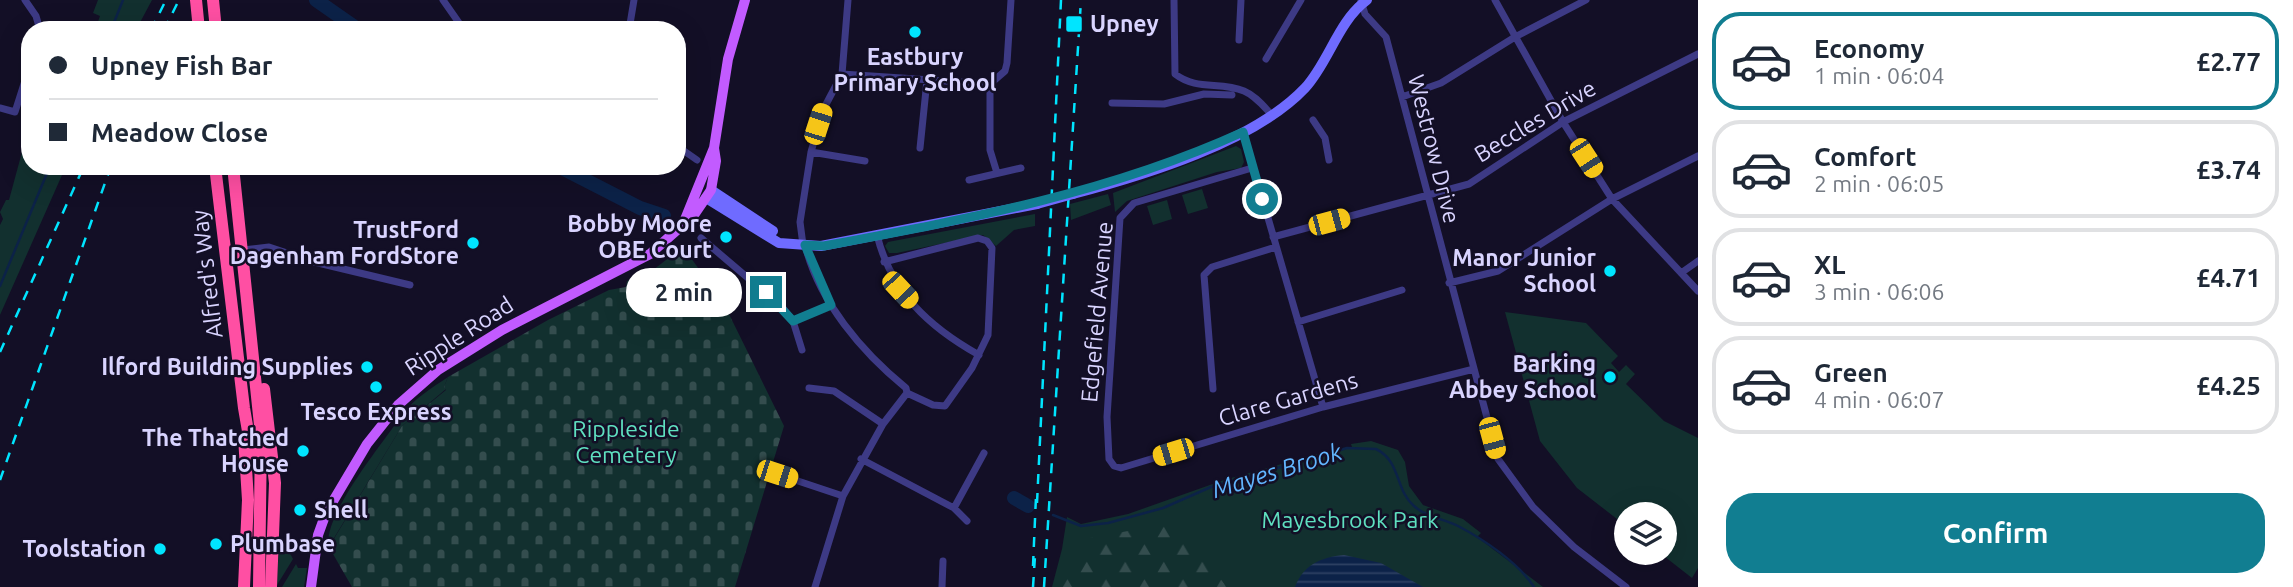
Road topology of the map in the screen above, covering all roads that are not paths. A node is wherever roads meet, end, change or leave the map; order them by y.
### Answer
1 (25, 0) edge
2 (196, 0) edge
3 (443, 0) edge
4 (634, 0) edge
5 (745, 0) edge
6 (848, 0) edge
7 (1011, 0) edge
8 (1174, 0) edge
9 (1241, 0) edge
10 (1301, 0) edge
11 (1495, 0) edge
12 (1586, 0) edge
13 (1363, 1) edge
14 (37, 21) edge
15 (198, 21) edge
16 (458, 21) edge
17 (630, 21) edge
18 (1515, 37) junction
19 (1240, 40) dead end
20 (1698, 54) edge
21 (1265, 58) dead end
22 (842, 74) junction
23 (927, 80) junction
24 (990, 84) junction
25 (1194, 85) junction
26 (21, 94) edge
27 (1231, 95) dead end
28 (1402, 97) junction
29 (1186, 98) junction
30 (1112, 103) dead end
31 (0, 108) edge
32 (1273, 117) junction
33 (1313, 120) dead end
34 (1563, 122) junction
35 (1243, 132) junction
36 (920, 148) dead end
37 (686, 152) edge
38 (811, 152) junction
39 (1698, 156) edge
40 (697, 160) dead end
41 (1329, 160) dead end
42 (865, 161) dead end
43 (1021, 168) dead end
44 (1252, 168) junction
45 (996, 173) junction
46 (216, 175) edge
47 (234, 175) edge
48 (969, 180) dead end
49 (704, 192) junction
50 (1426, 195) junction
51 (1612, 199) junction
52 (877, 235) junction
53 (1273, 236) junction
54 (701, 238) dead end
55 (802, 245) junction
56 (1276, 247) junction
57 (243, 250) junction
58 (1698, 261) edge
59 (884, 262) junction
60 (1681, 273) junction
61 (1449, 283) junction
62 (411, 285) dead end
63 (1402, 290) dead end
64 (1698, 290) edge
65 (248, 303) junction
66 (831, 305) junction
67 (793, 321) junction
68 (1298, 322) junction
69 (802, 350) dead end
70 (979, 355) junction
71 (1474, 369) junction
72 (240, 377) junction
73 (808, 388) dead end
74 (1213, 389) dead end
75 (907, 393) junction
76 (1323, 407) junction
77 (883, 424) junction
78 (984, 453) dead end
79 (861, 459) junction
80 (259, 461) junction
81 (1114, 466) joint
82 (777, 474) dead end
83 (843, 496) junction
84 (954, 508) junction
85 (967, 521) dead end
86 (943, 561) dead end
87 (816, 586) edge
88 (244, 587) edge
89 (259, 587) edge
90 (271, 587) edge
91 (311, 587) edge
92 (825, 587) edge
93 (942, 587) edge
94 (1626, 587) edge

1 - 14 street
2 - 15 highway
3 - 16 street
4 - 17 street
5 - 49 main road, Ripple Road
6 - 22 street
7 - 24 street
8 - 25 street
9 - 19 street
10 - 21 street
11 - 18 street
12 - 18 street
13 - 28 street, Westrow Drive
13 - 32 street
18 - 28 street
18 - 34 street
20 - 34 street, Beccles Drive
22 - 23 street
22 - 38 street
23 - 24 street
23 - 36 street
24 - 45 street
25 - 29 street
25 - 32 street
26 - 31 street
27 - 29 street
28 - 50 street, Westrow Drive
29 - 30 street
32 - 35 street
33 - 41 street
34 - 50 street, Beccles Drive
34 - 51 street
35 - 44 street
35 - 52 street, bridge
37 - 40 street
38 - 42 street
38 - 55 street
39 - 51 street
43 - 45 street
44 - 53 street
44 - 81 street, Edgefield Avenue
45 - 48 street
46 - 72 highway, Alfred's Way
47 - 57 highway, Alfred's Way
49 - 55 street
49 - 91 main road, Ripple Road
50 - 53 street, Beccles Drive
50 - 61 street, Westrow Drive
51 - 60 street
51 - 61 street
52 - 55 street
52 - 59 street
53 - 56 street
54 - 67 street
55 - 66 street
56 - 68 street
56 - 74 street
57 - 62 street
57 - 65 highway, Alfred's Way
58 - 60 street
59 - 70 street
59 - 70 street
60 - 64 street
61 - 71 street, Westrow Drive
63 - 68 street
65 - 80 highway
65 - 90 highway
66 - 67 street
66 - 75 street
67 - 69 street
68 - 76 street
70 - 75 street
71 - 76 street, Clare Gardens
71 - 94 street, Westrow Drive
72 - 80 highway
72 - 88 highway
73 - 77 street
75 - 77 street
76 - 81 street, Clare Gardens
77 - 79 street
78 - 84 street
79 - 83 street
79 - 84 street
80 - 89 highway
82 - 83 street
83 - 87 street
84 - 85 street
86 - 93 street
87 - 92 street

